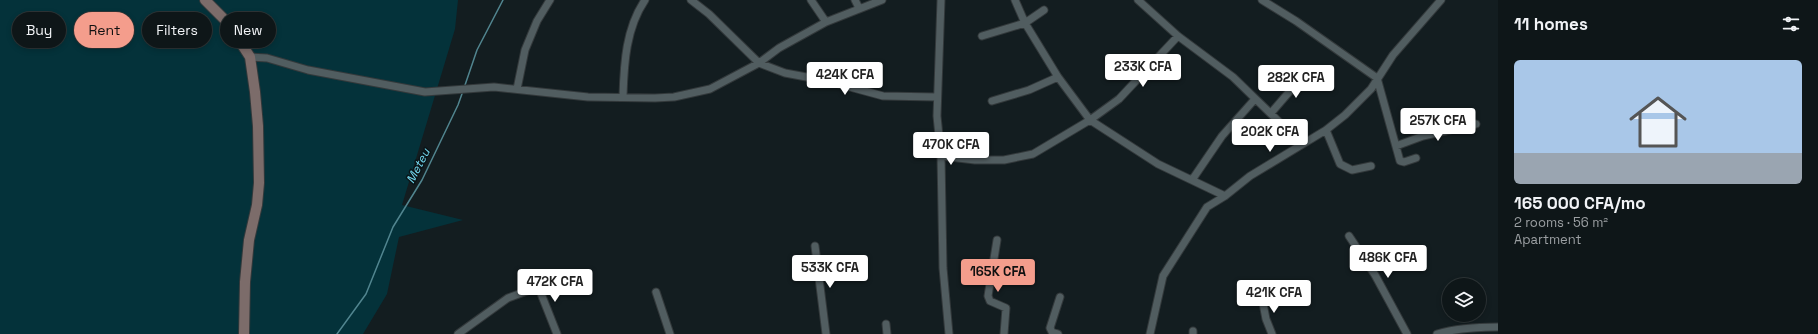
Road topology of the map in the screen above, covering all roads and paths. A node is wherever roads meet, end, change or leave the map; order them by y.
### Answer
1 (205, 0) edge
2 (550, 0) edge
3 (645, 0) edge
4 (691, 0) edge
5 (811, 0) edge
6 (855, 0) edge
7 (882, 0) edge
8 (941, 0) edge
9 (1014, 0) edge
10 (1138, 0) edge
11 (1262, 0) edge
12 (1441, 0) edge
13 (859, 8) junction
14 (1044, 10) dead end
15 (826, 22) junction
16 (1025, 23) junction
17 (982, 36) dead end
18 (1178, 36) junction
19 (250, 57) junction
20 (759, 63) junction
21 (1303, 72) dead end
22 (1058, 77) junction
23 (1377, 78) junction
24 (517, 89) junction
25 (623, 96) junction
26 (937, 97) junction
27 (1255, 98) junction
28 (992, 101) dead end
29 (1271, 113) junction
30 (1090, 120) junction
31 (1476, 124) dead end
32 (1326, 130) junction
33 (1302, 144) junction
34 (1396, 146) junction
35 (941, 156) junction
36 (1416, 158) dead end
37 (1371, 166) dead end
38 (1192, 180) junction
39 (1225, 196) junction
40 (1349, 236) dead end
41 (997, 240) dead end
42 (815, 246) dead end
43 (656, 292) dead end
44 (1060, 297) dead end
45 (1262, 298) dead end
46 (886, 324) dead end
47 (1498, 327) edge
48 (244, 334) edge
49 (458, 334) edge
50 (557, 334) edge
51 (670, 334) edge
52 (826, 334) edge
53 (886, 334) edge
54 (949, 334) edge
55 (1004, 334) edge
56 (1058, 334) edge
57 (1150, 334) edge
58 (1272, 334) edge
59 (1407, 334) edge
60 (1437, 334) edge

1 - 19 street
2 - 24 street
3 - 25 street
4 - 20 street
5 - 15 street
6 - 13 street
7 - 13 street
8 - 26 street
9 - 16 street
10 - 18 street
11 - 23 street
12 - 23 street
13 - 15 street
14 - 16 street
15 - 20 street
16 - 17 street
16 - 22 street
18 - 27 street
18 - 30 street
19 - 24 street
19 - 48 street
20 - 25 street
20 - 26 street
21 - 29 street
22 - 28 street
22 - 30 street
23 - 32 street
23 - 34 street
24 - 25 street
26 - 35 street
27 - 29 street
27 - 38 street
29 - 33 street
30 - 35 street
30 - 38 street
31 - 34 street
32 - 33 street
32 - 37 street
33 - 39 street
34 - 36 street
35 - 54 street
38 - 39 street
39 - 57 street
40 - 59 street
41 - 55 street
42 - 52 street
43 - 51 street
44 - 56 street
45 - 58 street
46 - 53 street
47 - 60 street
49 - 50 street

